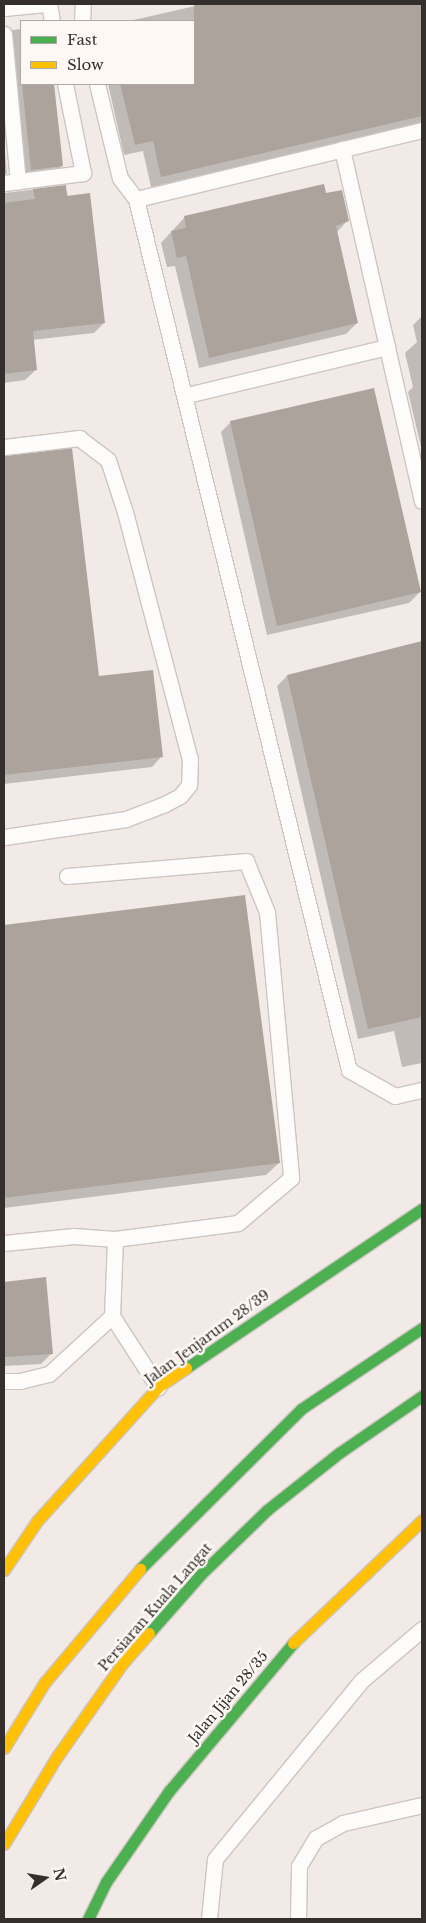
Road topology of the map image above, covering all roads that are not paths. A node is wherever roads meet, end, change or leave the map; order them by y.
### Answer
1 (47, 4) edge
2 (82, 4) edge
3 (4, 8) edge
4 (52, 20) edge
5 (82, 20) edge
6 (4, 34) edge
7 (65, 85) edge
8 (97, 85) edge
9 (422, 130) edge
10 (342, 149) junction
11 (11, 182) edge
12 (136, 199) junction
13 (388, 347) junction
14 (187, 395) junction
15 (4, 447) edge
16 (422, 501) edge
17 (4, 837) edge
18 (67, 876) dead end
19 (422, 1090) edge
20 (422, 1210) edge
21 (115, 1239) junction
22 (4, 1243) edge
23 (112, 1316) junction
24 (422, 1328) edge
25 (4, 1381) edge
26 (158, 1387) junction
27 (422, 1396) edge
28 (422, 1520) edge
29 (4, 1570) edge
30 (422, 1629) edge
31 (4, 1748) edge
32 (422, 1805) edge
33 (4, 1844) edge
34 (88, 1919) edge
35 (209, 1919) edge
36 (298, 1919) edge

1 - 3 lane
1 - 4 lane
2 - 5 lane
6 - 11 lane
7 - 11 lane
8 - 12 lane
9 - 10 lane
10 - 12 lane
10 - 13 lane
12 - 14 lane
13 - 14 lane
13 - 16 lane
14 - 19 lane
15 - 17 lane
18 - 21 lane
20 - 26 main road, Jalan Jenjarum 28/39
21 - 22 lane
21 - 23 lane
23 - 25 lane
23 - 26 lane
24 - 31 main road
26 - 29 main road, Jalan Jenjarum 28/39
27 - 33 main road, Persiaran Kuala Langat
28 - 34 main road, Jalan Jijan 28/35
30 - 35 lane
32 - 36 lane

